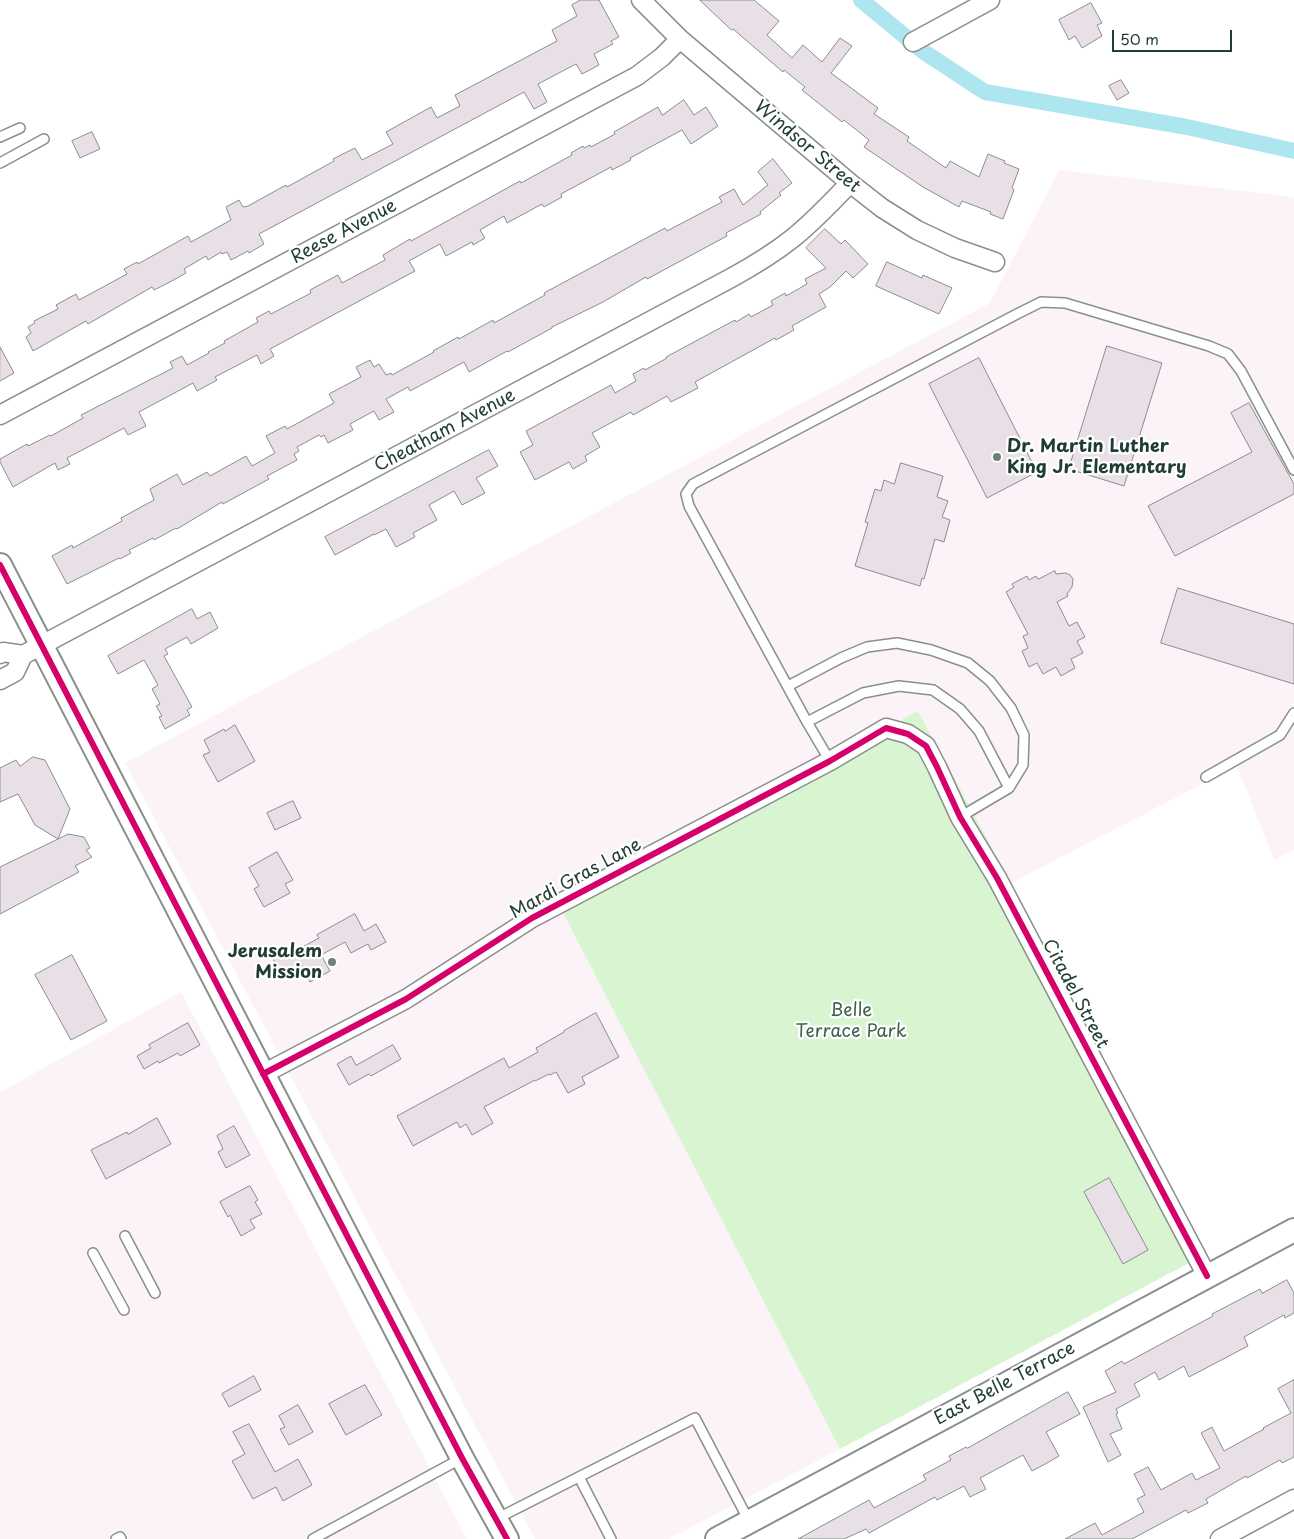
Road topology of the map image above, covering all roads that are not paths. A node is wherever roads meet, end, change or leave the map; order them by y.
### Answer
1 (641, 0) edge
2 (990, 0) edge
3 (680, 39) junction
4 (913, 42) dead end
5 (20, 128) dead end
6 (0, 137) edge
7 (44, 139) dead end
8 (0, 163) edge
9 (850, 183) junction
10 (995, 262) dead end
11 (0, 415) edge
12 (1294, 470) edge
13 (0, 565) edge
14 (32, 650) junction
15 (0, 654) edge
16 (0, 680) edge
17 (788, 686) junction
18 (1294, 713) edge
19 (807, 722) junction
20 (908, 734) joint
21 (830, 761) junction
22 (1206, 777) dead end
23 (1009, 788) junction
24 (960, 817) junction
25 (263, 1074) junction
26 (1294, 1230) edge
27 (125, 1236) dead end
28 (93, 1254) dead end
29 (1207, 1276) junction
30 (156, 1293) dead end
31 (124, 1310) dead end
32 (462, 1458) junction
33 (579, 1477) junction
34 (1294, 1499) edge
35 (496, 1519) junction
36 (749, 1522) junction
37 (116, 1539) edge
38 (121, 1539) edge
39 (313, 1539) edge
40 (507, 1539) edge
41 (611, 1539) edge
42 (717, 1539) edge
43 (1220, 1539) edge

1 - 3 street, Windsor Street
2 - 4 street
3 - 9 street, Windsor Street
3 - 11 street, Reese Avenue
5 - 6 lane
7 - 8 lane
9 - 10 street, Windsor Street
9 - 14 street, Cheatham Avenue
12 - 17 lane
13 - 14 street
14 - 15 street
14 - 16 street, Cheatham Avenue
14 - 25 street
17 - 19 lane
17 - 23 lane
18 - 22 lane
19 - 21 lane
19 - 23 lane
20 - 21 street, Mardi Gras Lane
20 - 24 street, Citadel Street
21 - 25 street, Mardi Gras Lane
23 - 24 lane
24 - 29 street, Citadel Street
25 - 32 street
26 - 29 street, East Belle Terrace
27 - 30 lane
28 - 31 lane
29 - 36 street, East Belle Terrace
32 - 35 street
32 - 39 lane
33 - 35 lane
33 - 36 lane
33 - 41 lane
34 - 43 street
35 - 40 street
36 - 42 street, East Belle Terrace
37 - 38 lane

